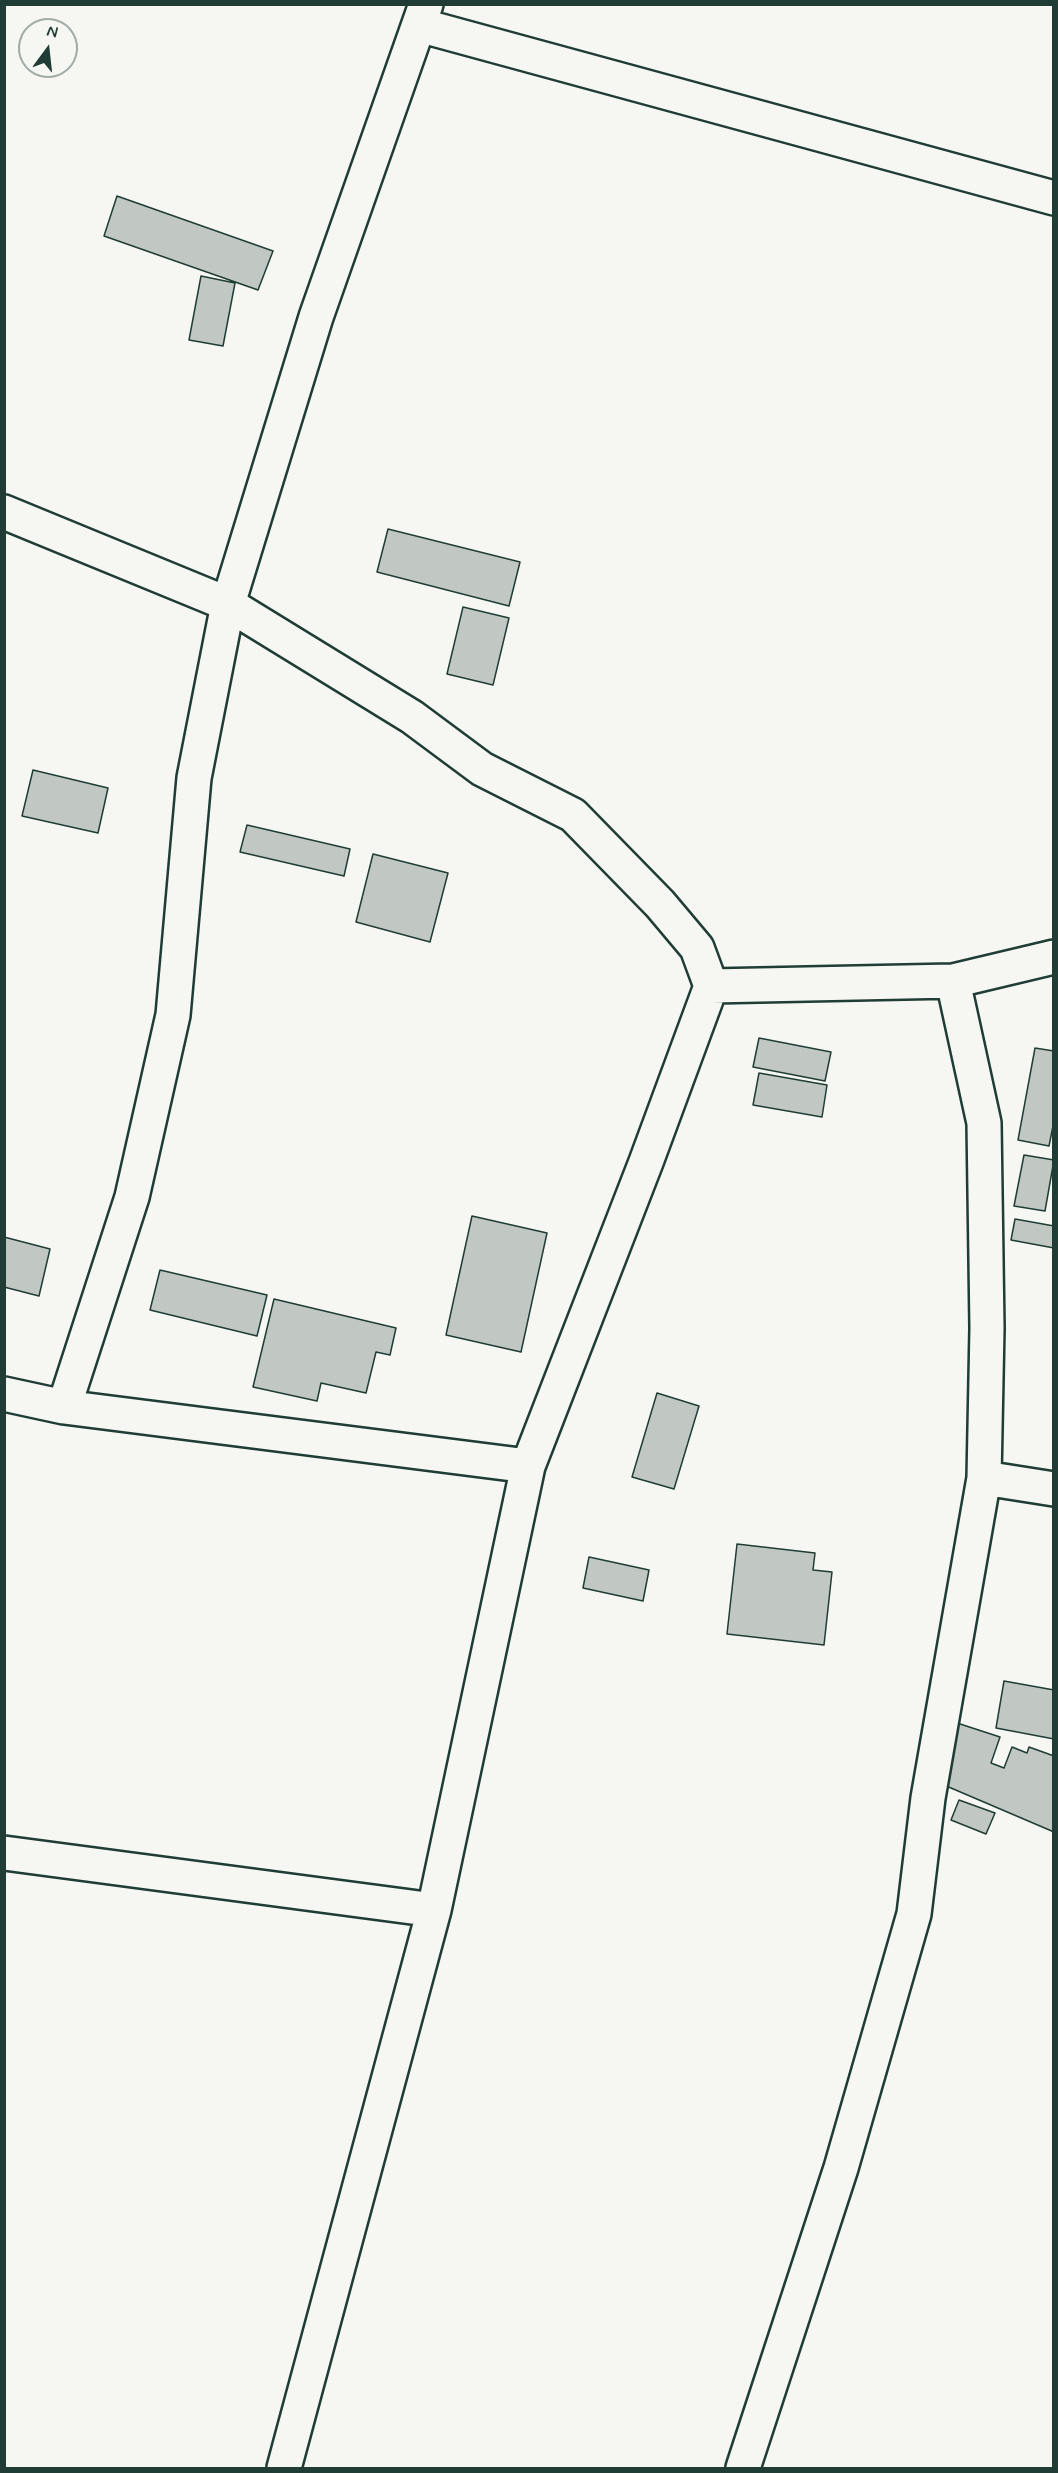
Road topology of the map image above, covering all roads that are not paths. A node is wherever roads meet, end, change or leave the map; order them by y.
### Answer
1 (423, 15) edge
2 (1053, 198) edge
3 (4, 513) edge
4 (228, 604) junction
5 (1053, 957) edge
6 (953, 981) junction
7 (711, 986) junction
8 (4, 1394) edge
9 (64, 1407) junction
10 (528, 1466) junction
11 (984, 1478) junction
12 (1053, 1489) edge
13 (4, 1853) edge
14 (434, 1910) junction
15 (284, 2469) edge
16 (742, 2469) edge

1 - 2 street
1 - 4 street
3 - 4 street
4 - 7 street
4 - 9 street
5 - 6 street
6 - 7 street
6 - 11 street
7 - 10 street
8 - 9 street
9 - 10 street
10 - 14 street
11 - 12 street
11 - 16 street
13 - 14 street
14 - 15 street

